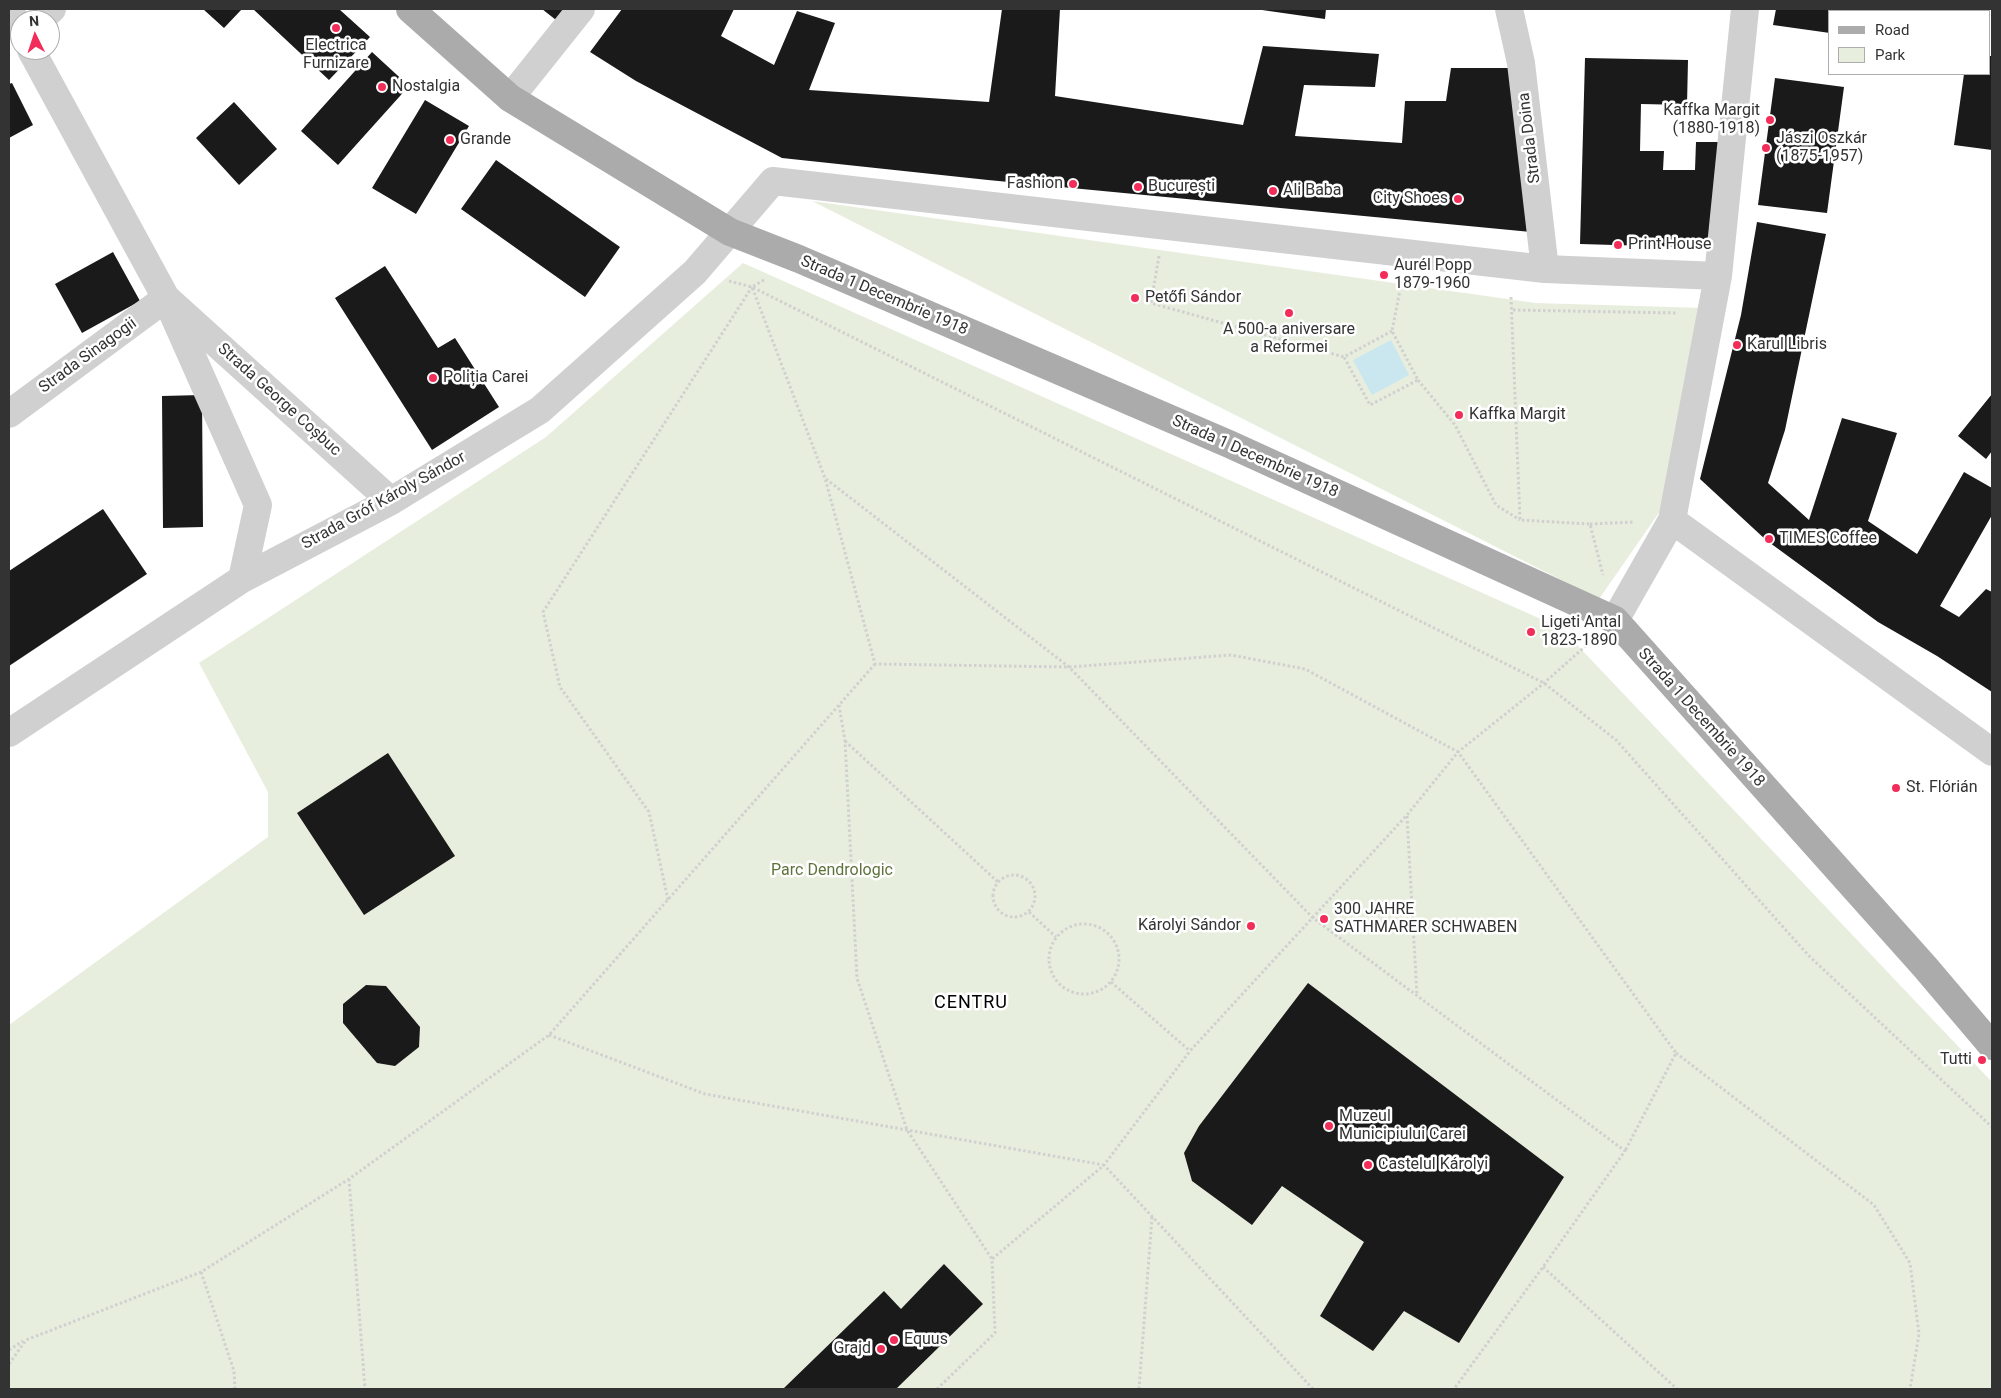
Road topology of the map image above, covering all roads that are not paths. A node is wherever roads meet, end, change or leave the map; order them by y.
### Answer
1 (410, 9) edge
2 (581, 9) edge
3 (1509, 9) edge
4 (1745, 9) edge
5 (36, 60) edge
6 (510, 98) junction
7 (730, 232) junction
8 (1545, 269) junction
9 (1718, 276) junction
10 (166, 298) junction
11 (9, 414) edge
12 (391, 501) junction
13 (1672, 520) junction
14 (242, 579) junction
15 (1615, 620) junction
16 (9, 733) edge
17 (1992, 752) edge
18 (1992, 1046) edge

1 - 6 main road, Strada 1 Decembrie 1918
2 - 6 street
3 - 8 street, Strada Doina
4 - 9 street
5 - 10 street, Strada George Coșbuc
6 - 7 main road, Strada 1 Decembrie 1918
7 - 8 street, Strada Gróf Károly Sándor
7 - 12 street, Strada Gróf Károly Sándor
7 - 15 main road, Strada 1 Decembrie 1918
8 - 9 street
9 - 13 street
10 - 11 street, Strada Sinagogii
10 - 12 street, Strada George Coșbuc
10 - 14 street, Strada George Coșbuc
12 - 14 street, Strada Gróf Károly Sándor
13 - 15 street
13 - 17 street
14 - 16 street, Strada Gróf Károly Sándor
15 - 18 main road, Strada 1 Decembrie 1918

